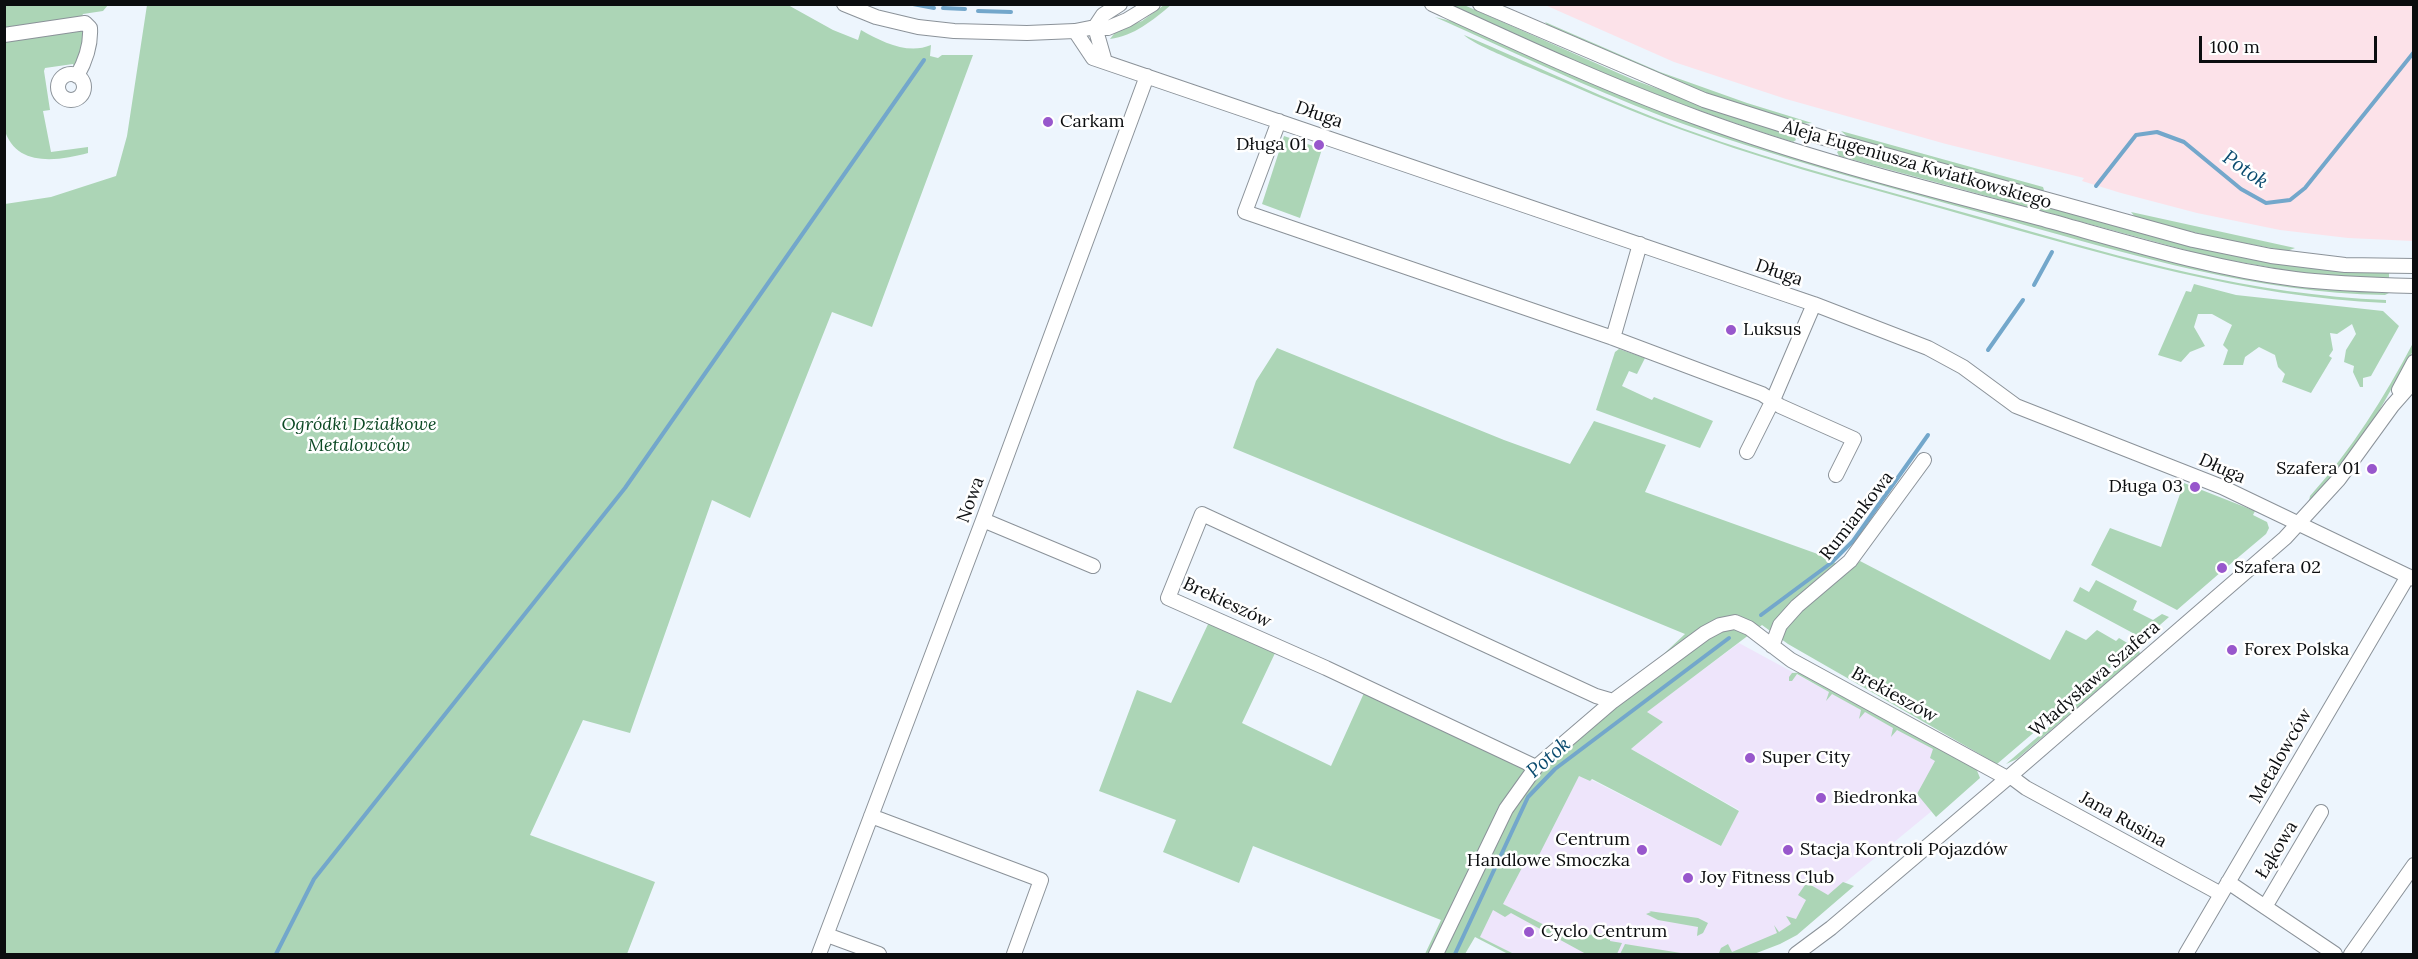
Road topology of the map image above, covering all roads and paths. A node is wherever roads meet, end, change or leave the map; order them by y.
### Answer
1 (843, 4) edge
2 (1120, 4) edge
3 (1153, 4) edge
4 (1432, 4) edge
5 (1480, 4) edge
6 (1095, 27) junction
7 (1074, 31) junction
8 (4, 35) edge
9 (1105, 62) junction
10 (77, 76) dead end
11 (1147, 76) junction
12 (1279, 121) junction
13 (1824, 138) junction
14 (1818, 157) junction
15 (1640, 244) junction
16 (2414, 266) edge
17 (2414, 286) edge
18 (1814, 304) junction
19 (1613, 338) junction
20 (2414, 362) edge
21 (2414, 381) edge
22 (1773, 400) junction
23 (2392, 406) junction
24 (1747, 452) dead end
25 (1924, 460) dead end
26 (1836, 475) dead end
27 (983, 520) junction
28 (2299, 524) junction
29 (1093, 566) dead end
30 (2411, 578) edge
31 (1769, 644) junction
32 (1613, 701) junction
33 (1536, 767) junction
34 (2008, 777) junction
35 (2321, 812) dead end
36 (872, 816) junction
37 (2414, 865) edge
38 (2224, 888) junction
39 (2265, 907) junction
40 (827, 935) junction
41 (819, 954) edge
42 (879, 954) edge
43 (1014, 954) edge
44 (1436, 954) edge
45 (1796, 954) edge
46 (2186, 954) edge
47 (2335, 954) edge
48 (2351, 954) edge

1 - 7 street
2 - 6 street
3 - 6 street
4 - 14 street, Aleja Eugeniusza Kwiatkowskiego
5 - 13 street, Aleja Eugeniusza Kwiatkowskiego
6 - 7 street
6 - 9 street
7 - 9 street, Długa
8 - 10 street
9 - 11 street, Długa
11 - 12 street, Długa
11 - 27 street, Nowa
12 - 15 street, Długa
12 - 19 street
13 - 14 street
13 - 16 street, Aleja Eugeniusza Kwiatkowskiego
14 - 17 street, Aleja Eugeniusza Kwiatkowskiego
15 - 18 street, Długa
15 - 19 street
18 - 22 street
18 - 28 street, Długa
19 - 22 street
20 - 23 street, Władysława Szafera
21 - 23 street, Władysława Szafera
22 - 24 street
22 - 26 street
23 - 28 street, Władysława Szafera
25 - 31 street, Rumiankowa
27 - 29 street
27 - 36 street, Nowa
28 - 30 street, Długa
28 - 34 street, Władysława Szafera
30 - 38 street, Metalowców
31 - 32 street, Brekieszów
31 - 34 street, Brekieszów
32 - 33 street
32 - 33 street, Brekieszów
33 - 44 street
34 - 38 street, Jana Rusina
34 - 45 street, Władysława Szafera
35 - 39 street, Łąkowa
36 - 40 street, Nowa
36 - 43 street
37 - 48 street
38 - 39 street, Łąkowa
38 - 46 street, Metalowców
39 - 47 street, Łąkowa
40 - 41 street, Nowa
40 - 42 street

